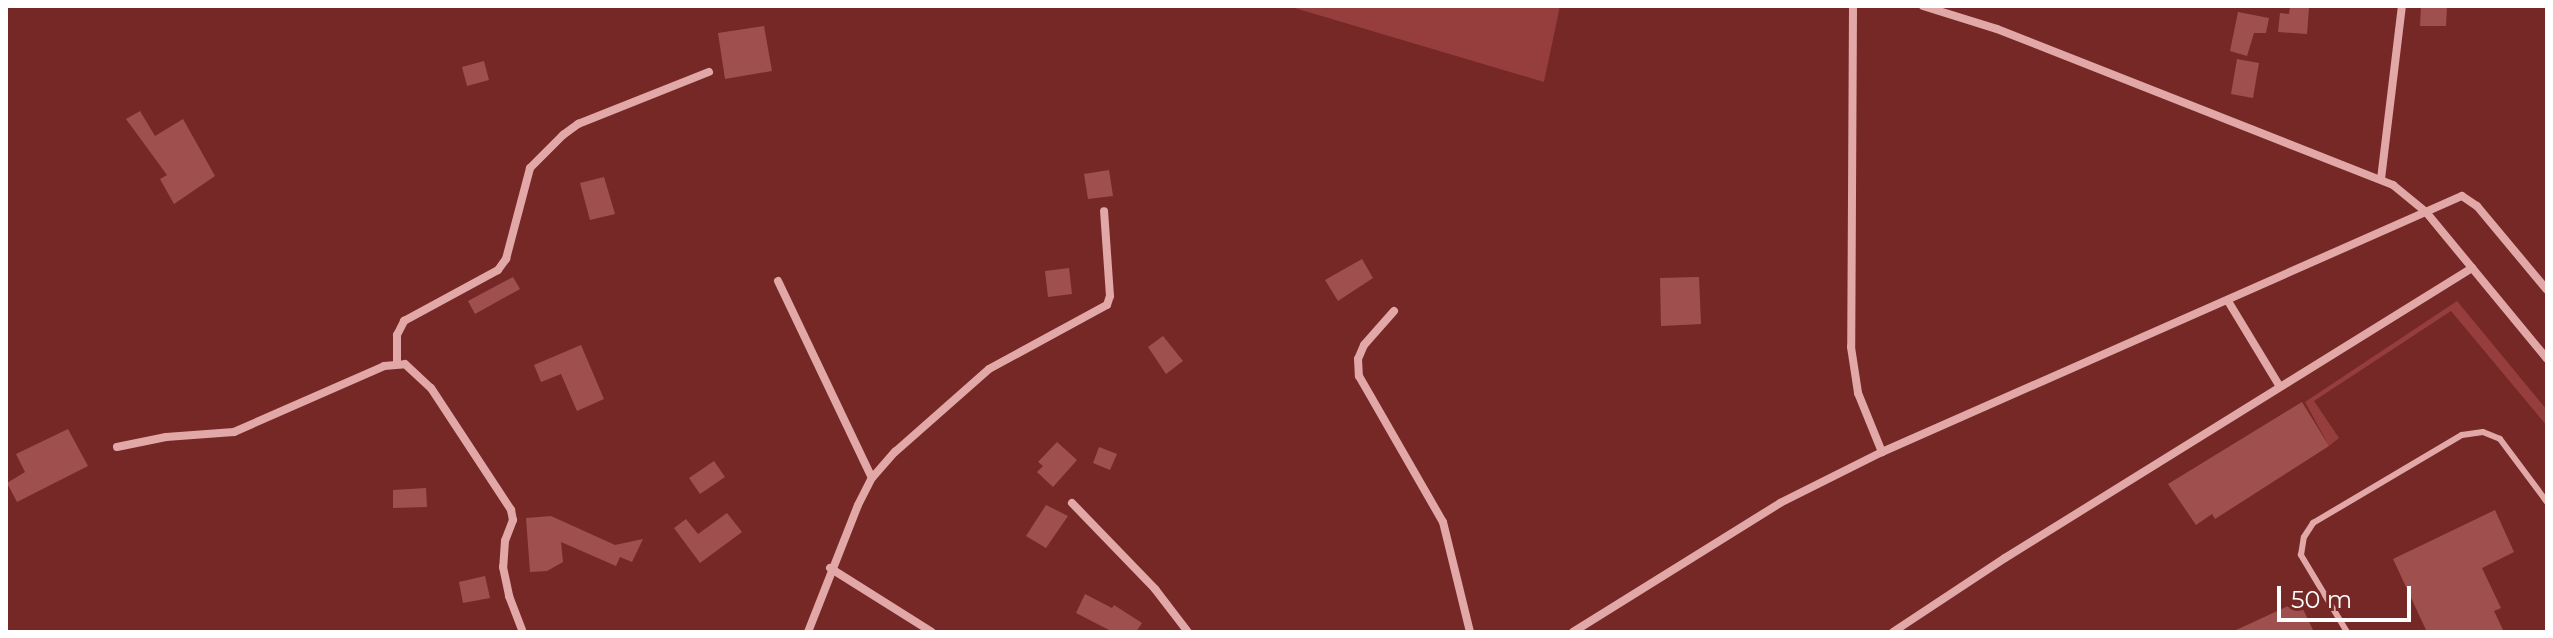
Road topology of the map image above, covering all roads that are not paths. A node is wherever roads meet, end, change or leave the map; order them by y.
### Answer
1 (1853, 6) edge
2 (1923, 6) edge
3 (2402, 6) edge
4 (709, 72) dead end
5 (2381, 179) junction
6 (1104, 211) dead end
7 (2426, 212) junction
8 (2472, 268) junction
9 (778, 281) dead end
10 (2547, 290) edge
11 (2228, 301) junction
12 (1394, 311) dead end
13 (2547, 359) edge
14 (397, 363) junction
15 (2280, 387) junction
16 (117, 447) dead end
17 (1882, 452) junction
18 (872, 478) junction
19 (2547, 502) edge
20 (1072, 503) dead end
21 (830, 568) junction
22 (523, 632) edge
23 (808, 632) edge
24 (932, 632) edge
25 (1188, 632) edge
26 (1470, 632) edge
27 (1573, 632) edge
28 (1893, 632) edge
29 (2347, 632) edge

1 - 17 street
2 - 5 street
3 - 5 street
4 - 14 street
5 - 7 street
6 - 18 street
7 - 8 street
7 - 10 street
7 - 11 street
8 - 13 street
8 - 15 street
9 - 18 street
11 - 15 street
11 - 17 street
12 - 26 street
14 - 16 street
14 - 22 street
15 - 28 street
17 - 27 street
18 - 21 street
19 - 29 lane
20 - 25 street
21 - 23 street
21 - 24 street

